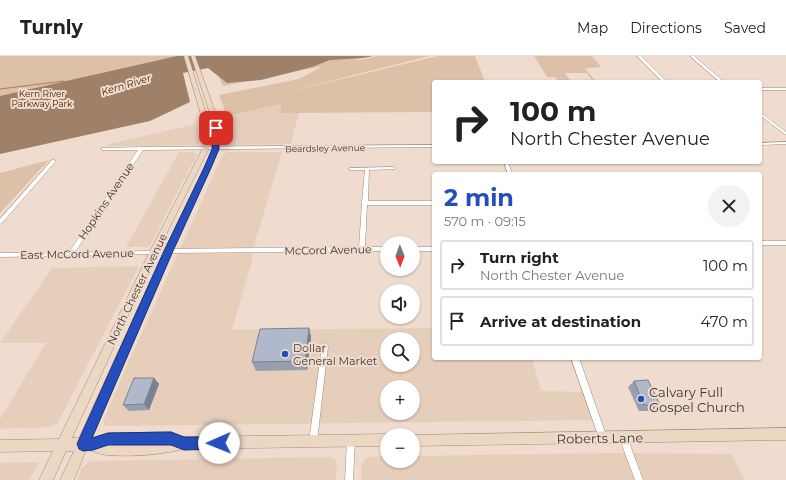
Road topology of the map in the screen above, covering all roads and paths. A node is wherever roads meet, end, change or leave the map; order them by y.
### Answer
1 (186, 56) edge
2 (193, 56) edge
3 (639, 56) edge
4 (692, 56) edge
5 (662, 80) edge
6 (720, 80) edge
7 (762, 89) edge
8 (786, 89) edge
9 (762, 115) edge
10 (786, 134) edge
11 (786, 143) edge
12 (762, 144) edge
13 (432, 146) edge
14 (142, 148) junction
15 (104, 149) dead end
16 (211, 149) junction
17 (54, 161) dead end
18 (393, 168) dead end
19 (350, 169) dead end
20 (367, 169) junction
21 (364, 203) junction
22 (432, 203) edge
23 (0, 222) edge
24 (164, 231) junction
25 (762, 243) edge
26 (786, 243) edge
27 (362, 249) junction
28 (380, 249) edge
29 (420, 249) edge
30 (432, 249) edge
31 (168, 251) junction
32 (154, 253) junction
33 (71, 254) junction
34 (0, 255) edge
35 (161, 268) junction
36 (325, 346) dead end
37 (576, 360) edge
38 (786, 434) edge
39 (623, 437) junction
40 (604, 438) junction
41 (380, 440) edge
42 (420, 440) edge
43 (351, 441) junction
44 (313, 442) junction
45 (88, 444) junction
46 (63, 445) junction
47 (0, 446) edge
48 (46, 480) edge
49 (67, 480) edge
50 (349, 480) edge
51 (639, 480) edge

1 - 16 main road, North Chester Avenue
2 - 16 main road, North Chester Avenue
3 - 5 street
4 - 6 street
7 - 8 street
9 - 10 street
11 - 12 street
13 - 16 street, Beardsley Avenue
14 - 15 street, Beardsley Avenue
14 - 16 street, Beardsley Avenue
14 - 33 street, Hopkins Avenue
16 - 24 main road, North Chester Avenue
16 - 31 main road, North Chester Avenue
17 - 23 street
18 - 20 street
19 - 20 street
20 - 21 street
21 - 22 street
21 - 27 street
24 - 31 main road
24 - 32 main road, North Chester Avenue
25 - 26 street
27 - 28 street, McCord Avenue
27 - 31 street, McCord Avenue
29 - 30 street
31 - 35 main road, North Chester Avenue
32 - 33 street, East McCord Avenue
32 - 35 main road
32 - 46 main road, North Chester Avenue
33 - 34 street, East McCord Avenue
35 - 45 main road, North Chester Avenue
36 - 44 street
37 - 40 street
38 - 39 main road, Roberts Lane
39 - 40 main road, Roberts Lane
39 - 51 street
40 - 42 main road, Roberts Lane
41 - 43 main road
43 - 44 main road
43 - 50 street
44 - 45 main road
45 - 46 main road
45 - 49 main road, North Chester Avenue
46 - 47 main road
46 - 48 main road, North Chester Avenue

